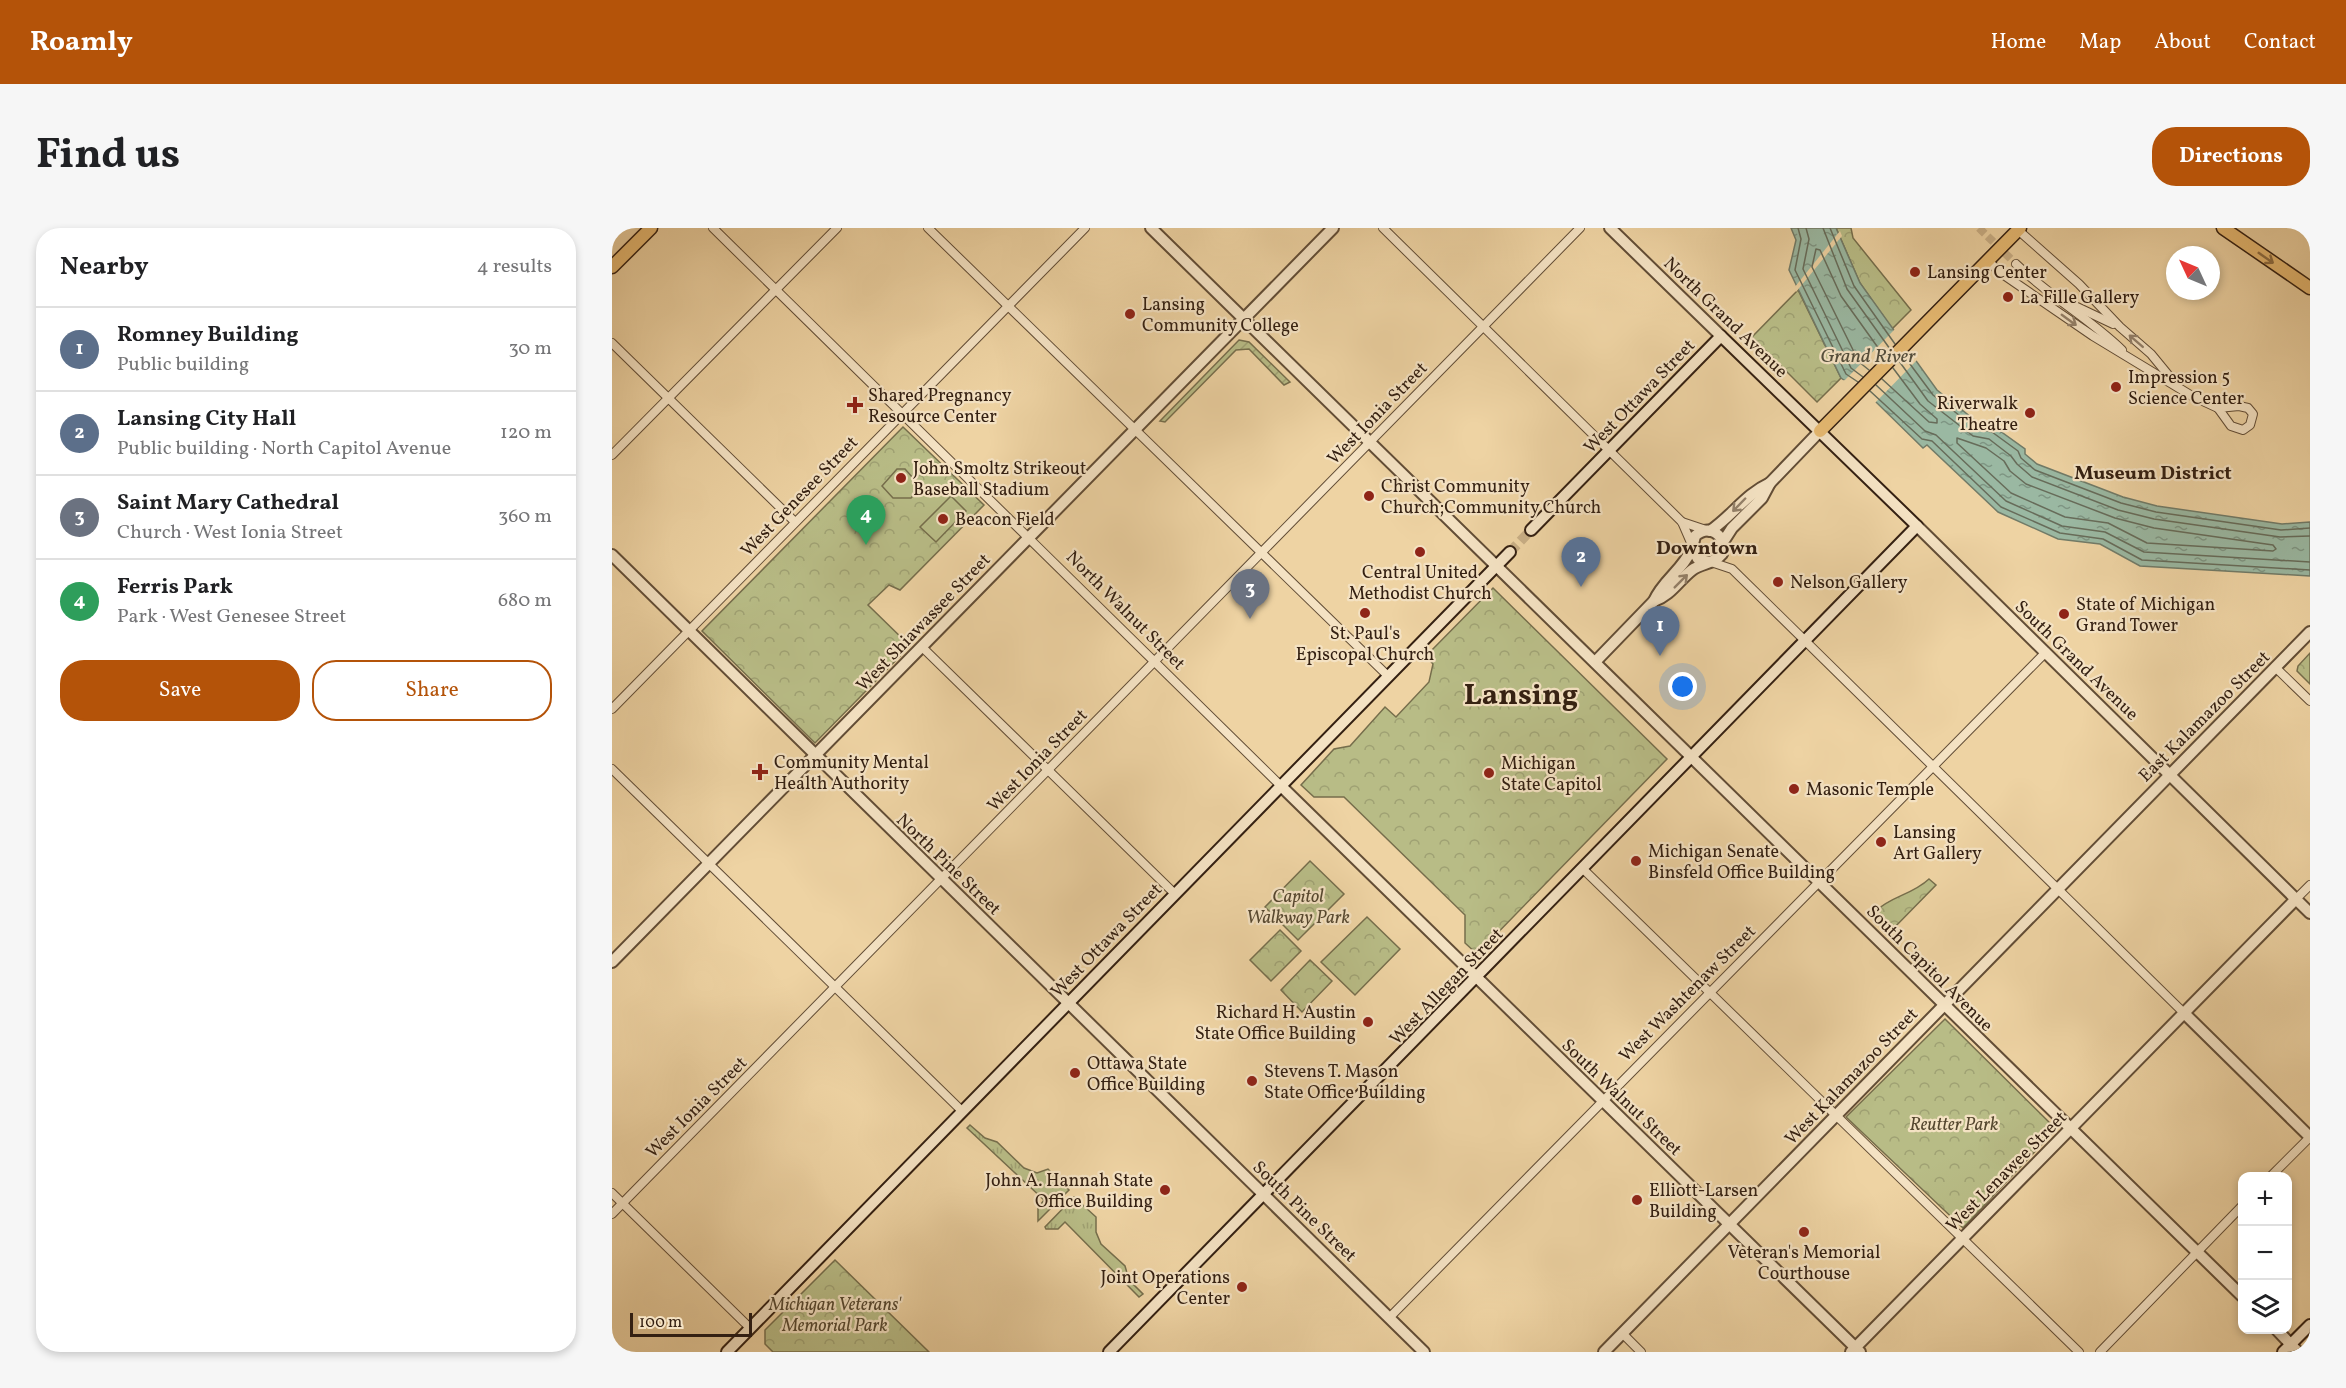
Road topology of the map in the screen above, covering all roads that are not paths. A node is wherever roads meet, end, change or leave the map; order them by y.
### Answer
1 (651, 228) edge
2 (713, 228) edge
3 (837, 228) edge
4 (928, 228) edge
5 (1085, 228) edge
6 (1151, 228) edge
7 (1333, 228) edge
8 (1383, 228) edge
9 (1580, 228) edge
10 (1610, 228) edge
11 (2223, 228) edge
12 (2019, 229) edge
13 (1988, 261) junction
14 (2016, 264) tunnel mouth
15 (612, 267) edge
16 (2310, 288) edge
17 (776, 289) junction
18 (2068, 304) junction
19 (1009, 305) junction
20 (1244, 319) junction
21 (1483, 327) junction
22 (2120, 327) junction
23 (1721, 336) junction
24 (612, 344) edge
25 (2130, 358) junction
26 (2178, 388) junction
27 (668, 399) junction
28 (2218, 408) junction
29 (902, 413) junction
30 (1136, 429) junction
31 (1820, 431) junction
32 (1370, 442) junction
33 (1609, 450) junction
34 (612, 455) edge
35 (1770, 483) junction
36 (795, 522) junction
37 (1682, 522) junction
38 (1917, 526) junction
39 (1531, 530) tunnel mouth
40 (1709, 530) junction
41 (1029, 538) junction
42 (1692, 546) junction
43 (1723, 546) junction
44 (1510, 552) tunnel mouth
45 (1262, 553) junction
46 (612, 555) edge
47 (1710, 562) junction
48 (1496, 566) junction
49 (1732, 569) junction
50 (1654, 601) junction
51 (689, 630) junction
52 (2310, 632) edge
53 (1806, 642) junction
54 (922, 647) junction
55 (2046, 652) junction
56 (1155, 662) junction
57 (1595, 662) junction
58 (2275, 667) junction
59 (1388, 676) junction
60 (2310, 701) edge
61 (612, 709) edge
62 (816, 757) junction
63 (1693, 757) junction
64 (1931, 766) junction
65 (612, 769) edge
66 (1048, 770) junction
67 (2170, 774) junction
68 (1281, 786) junction
69 (2122, 823) joint
70 (1361, 864) joint
71 (709, 865) junction
72 (1583, 869) junction
73 (942, 879) junction
74 (1818, 881) junction
75 (2310, 885) edge
76 (2057, 889) junction
77 (1175, 894) junction
78 (2296, 899) junction
79 (2310, 913) edge
80 (612, 962) edge
81 (1476, 978) junction
82 (834, 988) junction
83 (1709, 992) junction
84 (1068, 1003) junction
85 (1943, 1005) junction
86 (2185, 1014) junction
87 (1161, 1094) joint
88 (1602, 1101) junction
89 (962, 1111) junction
90 (1836, 1116) junction
91 (2070, 1129) junction
92 (2310, 1137) edge
93 (2275, 1172) edge
94 (612, 1193) edge
95 (1264, 1194) junction
96 (622, 1203) junction
97 (2238, 1210) edge
98 (612, 1214) edge
99 (1729, 1225) junction
100 (1962, 1239) junction
101 (2198, 1252) junction
102 (2238, 1292) edge
103 (1389, 1318) junction
104 (2310, 1325) edge
105 (750, 1328) junction
106 (1622, 1333) junction
107 (2280, 1334) edge
108 (2290, 1349) edge
109 (1855, 1350) edge
110 (727, 1352) edge
111 (1108, 1352) edge
112 (1424, 1352) edge
113 (1604, 1352) edge
114 (1641, 1352) edge
115 (2079, 1352) edge
116 (2100, 1352) edge

1 - 15 main road
2 - 17 street, North Walnut Street
3 - 17 street
4 - 19 street
5 - 19 street, West Genesee Street
6 - 20 street, South Capitol Avenue
7 - 20 street, West Shiawassee Street
8 - 21 street
9 - 21 street, West Ionia Street
10 - 23 street, North Grand Avenue
11 -> 16 main road
12 - 13 main road
12 - 22 street
13 -> 25 street
13 - 31 main road
14 - 18 street
17 - 27 street
17 - 29 street, North Walnut Street
18 - 22 street
18 - 25 street
19 - 29 street, West Genesee Street
19 - 30 street
20 - 30 street, West Shiawassee Street
20 - 32 street, South Capitol Avenue
21 - 32 street, West Ionia Street
21 - 33 street
26 -> 22 street
23 - 31 street, North Grand Avenue
23 - 33 street, West Ottawa Street
24 - 27 street
25 - 26 street
26 - 28 street
27 - 34 street
27 - 36 street
28 - 28 street
29 - 36 street, West Genesee Street
29 - 41 street, North Walnut Street
30 - 41 street, West Shiawassee Street
30 - 45 street
31 - 35 street
31 - 38 street, South Grand Avenue
32 - 45 street, West Ionia Street
32 - 48 street, South Capitol Avenue
33 - 37 street
33 - 39 street, West Ottawa Street
35 -> 40 street
35 - 43 street
36 - 51 street, West Genesee Street
37 - 40 street
37 - 42 street
38 - 53 street, West Allegan Street
38 - 55 street, South Grand Avenue
40 - 42 street
40 - 43 street
41 - 54 street, West Shiawassee Street
41 - 56 street, North Walnut Street
42 - 47 street
42 - 50 street
43 - 47 street
43 - 49 street
44 - 48 street, West Ottawa Street
45 - 56 street, West Ionia Street
45 - 59 street
46 - 51 street, North Pine Street
47 - 49 street
50 -> 47 street
48 - 57 street, South Capitol Avenue
48 - 59 street, West Ottawa Street
49 - 53 street
50 - 57 street
51 - 61 street, West Genesee Street
51 - 62 street, North Pine Street
52 - 58 street, East Kalamazoo Street
53 - 63 street, West Allegan Street
53 - 64 street
54 - 62 street, West Shiawassee Street
54 - 66 street
55 - 64 street, West Washtenaw Street
55 - 67 street, South Grand Avenue
56 - 66 street, West Ionia Street
56 - 68 street, North Walnut Street
57 - 63 street, South Capitol Avenue
58 - 60 street
58 - 67 street, East Kalamazoo Street
59 - 68 street, West Ottawa Street
62 - 71 street, West Shiawassee Street
62 - 73 street, North Pine Street
63 - 72 street, West Allegan Street
63 - 74 street, South Capitol Avenue
64 - 74 street, West Washtenaw Street
64 - 76 street
65 - 71 street
66 - 73 street, West Ionia Street
66 - 77 street
67 - 69 street, East Kalamazoo Street
67 - 78 street, South Grand Avenue
68 - 70 street, North Walnut Street
68 - 77 street, West Ottawa Street
69 - 76 street, West Kalamazoo Street
70 - 81 street, South Walnut Street
71 - 80 street, West Shiawassee Street
71 - 82 street
72 - 81 street, West Allegan Street
72 - 83 street
73 - 82 street, West Ionia Street
73 - 84 street, North Pine Street
74 - 83 street, West Washtenaw Street
74 - 85 street, South Capitol Avenue
75 - 78 street
76 - 85 street, West Kalamazoo Street
76 - 86 street
77 - 84 street, West Ottawa Street
78 - 79 street, South Grand Avenue
78 - 86 street, West Lenawee Street
81 - 88 street, South Walnut Street
81 - 95 street, West Allegan Street
82 - 89 street
82 - 96 street, West Ionia Street
83 - 88 street, West Washtenaw Street
83 - 90 street
84 - 87 street, North Pine Street
84 - 89 street, West Ottawa Street
85 - 90 street, West Kalamazoo Street
85 - 91 street, South Capitol Avenue
86 - 91 street, West Lenawee Street
86 - 92 street
87 - 95 street, South Pine Street
88 - 99 street, South Walnut Street
88 - 103 street, West Washtenaw Street
89 - 105 street, West Ottawa Street
90 - 99 street, West Kalamazoo Street
90 - 100 street
91 - 100 street, West Lenawee Street
91 - 101 street, South Capitol Avenue
92 - 93 street
94 - 96 street
95 - 103 street, South Pine Street
95 - 111 street, West Allegan Street
96 - 98 street, West Ionia Street
96 - 105 street
97 - 101 street
99 - 106 street, West Kalamazoo Street
99 - 109 street, South Walnut Street
100 - 109 street, West Lenawee Street
100 - 115 street
101 - 102 street, South Capitol Avenue
101 - 116 street
103 - 112 street, South Pine Street
104 - 108 street
105 - 110 street, West Ottawa Street
106 - 113 street, West Kalamazoo Street
106 - 114 street
107 - 108 street

